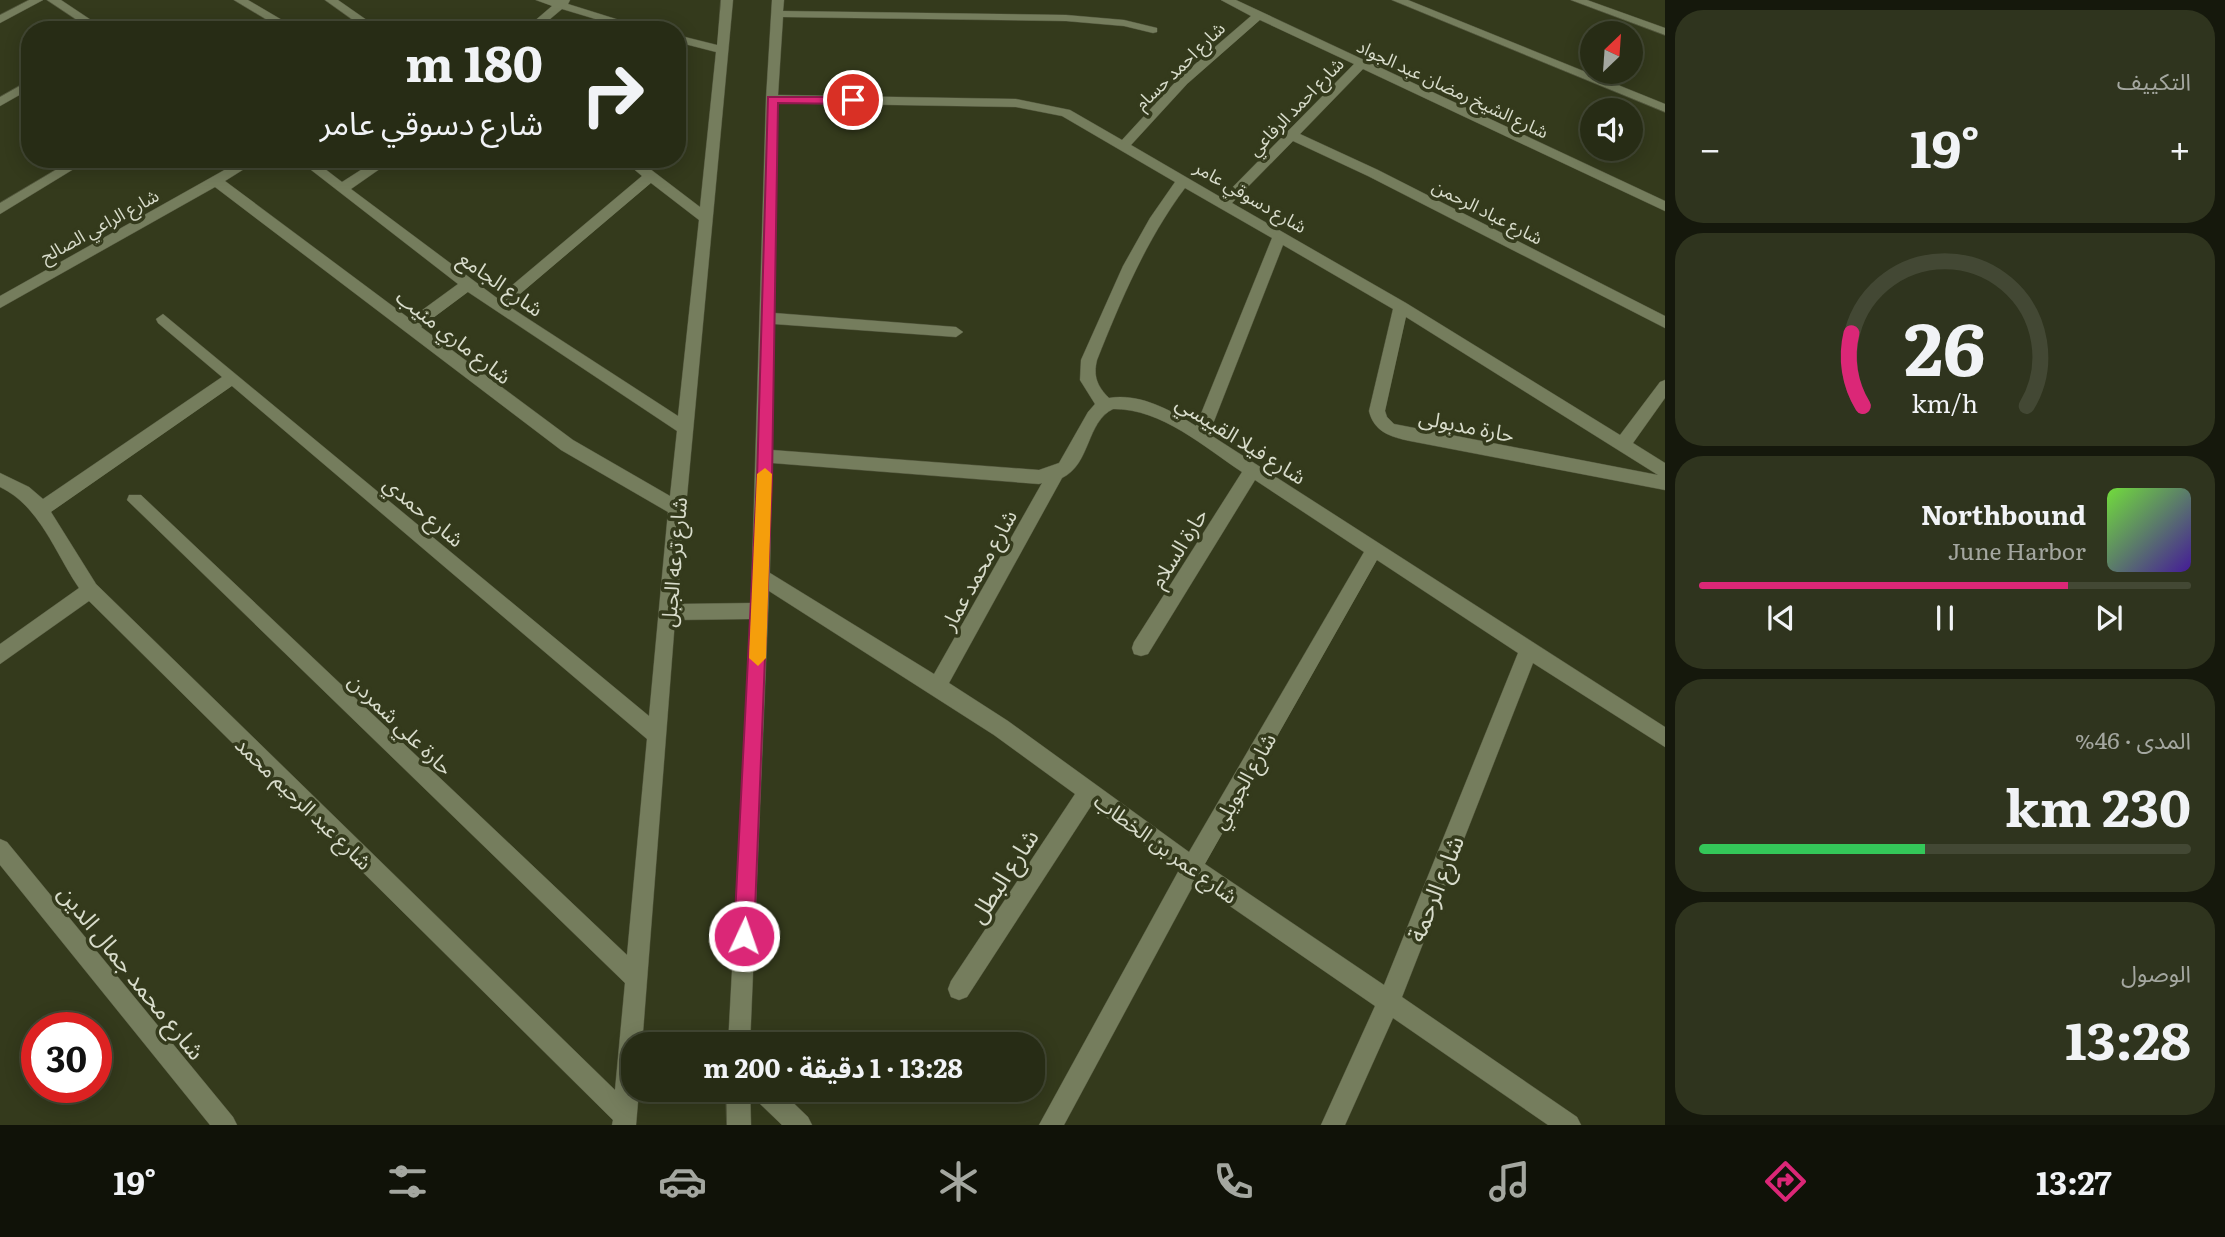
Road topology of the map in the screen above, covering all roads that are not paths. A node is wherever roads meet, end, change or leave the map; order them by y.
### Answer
1 (37, 0) edge
2 (53, 0) edge
3 (240, 0) edge
4 (542, 0) edge
5 (727, 0) edge
6 (1227, 0) edge
7 (1398, 0) edge
8 (1577, 0) edge
9 (339, 2) edge
10 (562, 3) edge
11 (777, 7) edge
12 (1260, 14) junction
13 (0, 20) edge
14 (86, 21) edge
15 (277, 21) edge
16 (363, 21) edge
17 (541, 21) edge
18 (617, 21) edge
19 (1153, 30) dead end
20 (1665, 32) edge
21 (686, 40) edge
22 (722, 50) junction
23 (1361, 64) junction
24 (21, 89) edge
25 (772, 99) junction
26 (0, 102) edge
27 (1665, 108) edge
28 (1292, 135) junction
29 (1125, 144) junction
30 (69, 168) edge
31 (238, 168) edge
32 (315, 168) edge
33 (374, 168) edge
34 (639, 168) edge
35 (650, 177) junction
36 (1184, 179) junction
37 (216, 181) junction
38 (343, 188) junction
39 (1225, 203) junction
40 (1665, 206) edge
41 (0, 209) edge
42 (707, 219) junction
43 (1280, 235) junction
44 (467, 285) junction
45 (0, 303) edge
46 (497, 306) junction
47 (1401, 307) junction
48 (768, 318) junction
49 (163, 319) dead end
50 (1665, 323) edge
51 (412, 326) junction
52 (956, 332) dead end
53 (232, 378) junction
54 (1665, 386) edge
55 (1107, 405) junction
56 (685, 428) junction
57 (1200, 436) junction
58 (1623, 444) junction
59 (765, 456) junction
60 (1252, 470) junction
61 (1665, 471) edge
62 (1056, 474) junction
63 (0, 480) edge
64 (1665, 483) edge
65 (135, 500) dead end
66 (43, 508) junction
67 (677, 509) junction
68 (1375, 548) junction
69 (761, 577) junction
70 (90, 590) junction
71 (760, 611) junction
72 (667, 612) junction
73 (1141, 648) dead end
74 (1529, 649) junction
75 (0, 655) edge
76 (937, 686) junction
77 (658, 736) junction
78 (1665, 738) edge
79 (1089, 791) junction
80 (0, 849) edge
81 (1192, 867) junction
82 (637, 979) junction
83 (959, 989) dead end
84 (1390, 1001) junction
85 (740, 1032) edge
86 (738, 1102) edge
87 (775, 1102) edge
88 (624, 1120) edge
89 (225, 1125) edge
90 (739, 1125) edge
91 (800, 1125) edge
92 (1051, 1125) edge
93 (1333, 1125) edge
94 (1569, 1125) edge

1 - 13 street
2 - 14 street
3 - 15 street
4 - 10 street
5 - 22 street, شارع ترعه الجبل
6 - 12 street, شارع الشيخ رمضان عبد الجواد
7 - 27 street
8 - 20 street
9 - 16 street
10 - 17 street
10 - 18 street
11 - 19 street
11 - 25 street
12 - 23 street, شارع الشيخ رمضان عبد الجواد
12 - 29 street, شارع احمد حسام
21 - 22 street
22 - 42 street, شارع ترعه الجبل
23 - 28 street, شارع احمد الرفاعي
23 - 40 street, شارع الشيخ رمضان عبد الجواد
24 - 26 street
25 - 29 street, شارع دسوقي عامر
25 - 48 street
28 - 39 street, شارع احمد الرفاعي
28 - 50 street, شارع عباد الرحمن
29 - 36 street, شارع دسوقي عامر
30 - 41 street
31 - 37 street, شارع الراعي الصالح
32 - 38 street, شارع الجامع
33 - 38 street
34 - 35 street
35 - 42 street
35 - 46 street
36 - 39 street, شارع دسوقي عامر
36 - 55 street
37 - 45 street, شارع الراعي الصالح
37 - 51 street, شارع ماري منيب
38 - 44 street, شارع الجامع
39 - 43 street, شارع دسوقي عامر
42 - 56 street, شارع ترعه الجبل
43 - 47 street, شارع دسوقي عامر
43 - 57 street
44 - 46 street, شارع الجامع
44 - 51 street
46 - 56 street, شارع الجامع
47 - 58 street, شارع دسوقي عامر
47 - 64 street, حارة مدبولى
48 - 52 street
48 - 59 street
49 - 53 street, شارع حمدي
51 - 67 street, شارع ماري منيب
53 - 66 street
53 - 77 street, شارع حمدي
54 - 58 street
55 - 57 street, شارع فيلا القبيسي
55 - 62 street
56 - 67 street, شارع ترعه الجبل
57 - 60 street, شارع فيلا القبيسي
58 - 61 street, شارع دسوقي عامر
59 - 62 street
59 - 69 street
60 - 68 street, شارع فيلا القبيسي
60 - 73 street, حارة السلام
62 - 76 street, شارع محمد عمار
63 - 66 street
65 - 82 street, حارة علي شمردن
66 - 70 street, شارع عبد الرحيم محمد
67 - 72 street, شارع ترعه الجبل
68 - 74 street, شارع فيلا القبيسي
68 - 81 street, شارع الجويلي
69 - 71 street
69 - 76 street, شارع عمر بن الخطاب
70 - 75 street
70 - 88 street, شارع عبد الرحيم محمد
71 - 72 street
71 - 85 street
72 - 77 street, شارع ترعه الجبل
74 - 78 street, شارع فيلا القبيسي
74 - 84 street, شارع الرحمة
76 - 79 street, شارع عمر بن الخطاب
77 - 82 street, شارع ترعه الجبل
79 - 81 street, شارع عمر بن الخطاب
79 - 83 street, شارع البطل
80 - 89 street, شارع محمد جمال الدين
81 - 84 street, شارع عمر بن الخطاب
81 - 92 street, شارع الجويلي
82 - 88 street, شارع ترعه الجبل
84 - 93 street, شارع الرحمة
84 - 94 street, شارع عمر بن الخطاب
86 - 90 street
87 - 91 street

